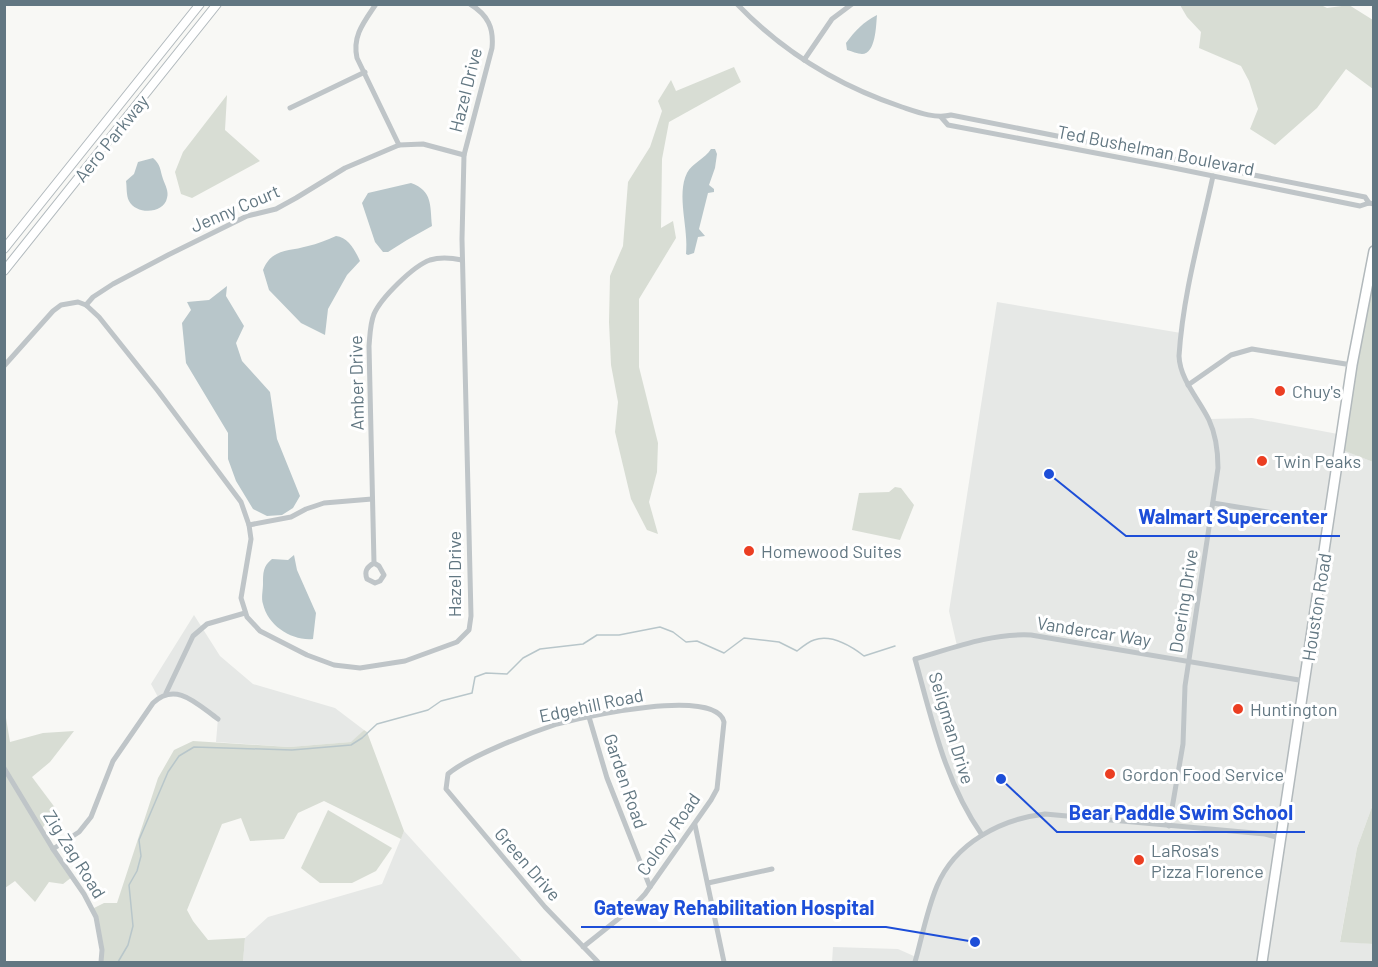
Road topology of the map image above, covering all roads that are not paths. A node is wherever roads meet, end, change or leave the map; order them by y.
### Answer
1 (200, 4) edge
2 (217, 4) edge
3 (376, 4) edge
4 (470, 4) edge
5 (737, 4) edge
6 (852, 4) edge
7 (804, 60) junction
8 (365, 72) junction
9 (290, 108) dead end
10 (941, 117) junction
11 (399, 145) junction
12 (464, 155) junction
13 (1213, 176) junction
14 (1371, 204) edge
15 (4, 249) edge
16 (1374, 251) edge
17 (462, 260) junction
18 (4, 271) edge
19 (86, 305) junction
20 (1352, 365) junction
21 (4, 366) edge
22 (1188, 385) junction
23 (372, 499) junction
24 (1213, 503) junction
25 (1329, 522) junction
26 (249, 525) junction
27 (374, 563) dead end
28 (245, 613) junction
29 (915, 659) joint
30 (1189, 661) junction
31 (1305, 681) junction
32 (166, 693) junction
33 (719, 712) joint
34 (589, 717) junction
35 (218, 718) dead end
36 (4, 768) edge
37 (447, 779) joint
38 (695, 825) junction
39 (1169, 826) junction
40 (982, 835) junction
41 (1280, 837) junction
42 (52, 849) junction
43 (772, 869) dead end
44 (708, 883) junction
45 (650, 887) junction
46 (584, 947) junction
47 (721, 962) edge
48 (101, 963) edge
49 (598, 963) edge
50 (915, 963) edge
51 (1262, 963) edge

1 - 15 main road, Aero Parkway
2 - 18 main road, Aero Parkway
3 - 8 street
4 - 12 street, Hazel Drive
5 - 7 street, Ted Bushelman Boulevard
6 - 7 street
7 - 10 street, Ted Bushelman Boulevard
8 - 9 street
8 - 11 street
10 - 13 street, Ted Bushelman Boulevard
10 - 14 street, Ted Bushelman Boulevard
11 - 12 street, Hazel Drive
11 - 19 street, Jenny Court
12 - 17 street, Hazel Drive
13 - 14 street, Ted Bushelman Boulevard
13 - 22 street, Doering Drive
16 - 20 main road, Houston Road
17 - 23 street, Amber Drive
17 - 28 street, Hazel Drive
19 - 21 street
19 - 26 street
20 - 22 street
20 - 25 main road, Houston Road
22 - 24 street, Doering Drive
23 - 26 street
23 - 27 street, Amber Drive
24 - 25 street
24 - 30 street, Doering Drive
25 - 31 main road, Houston Road
26 - 28 street
28 - 32 street
29 - 30 street, Vandercar Way
29 - 40 street, Seligman Drive
30 - 31 street, Vandercar Way
30 - 39 street, Doering Drive
31 - 41 main road, Houston Road
32 - 35 street
32 - 42 street
33 - 34 street, Edgehill Road
33 - 38 street, Colony Road
34 - 37 street, Edgehill Road
34 - 45 street, Garden Road
36 - 42 street, Zig Zag Road
37 - 46 street, Green Drive
38 - 44 street
38 - 45 street, Colony Road
39 - 40 street
39 - 41 street
40 - 50 street
41 - 51 main road, Houston Road
42 - 48 street, Zig Zag Road
43 - 44 street
44 - 47 street
45 - 46 street, Colony Road
46 - 49 street, Green Drive

